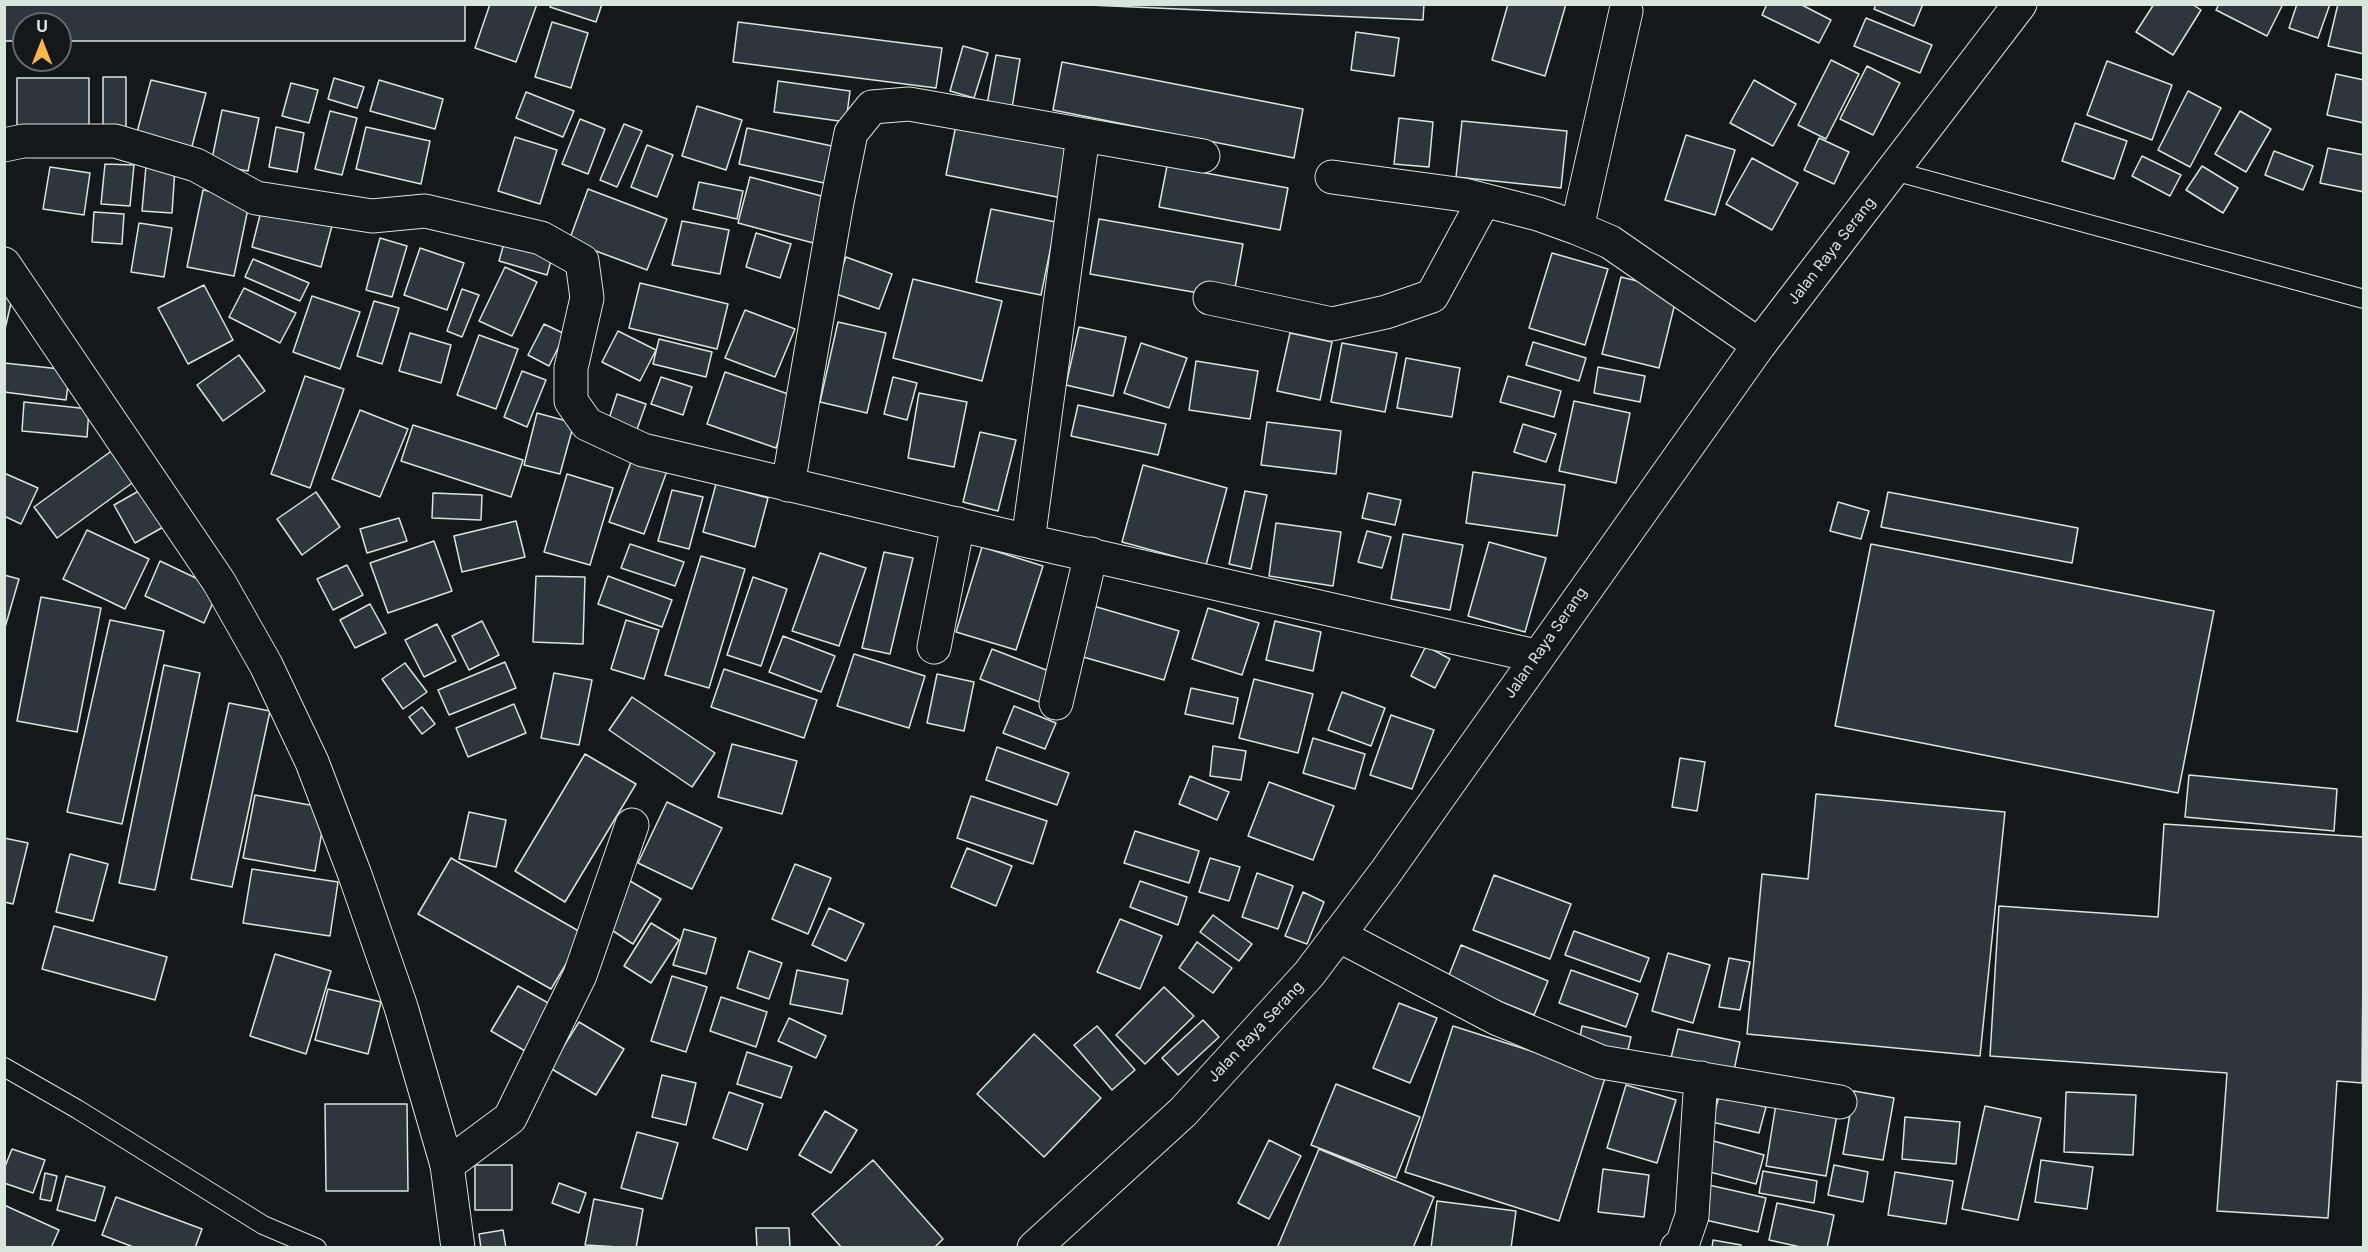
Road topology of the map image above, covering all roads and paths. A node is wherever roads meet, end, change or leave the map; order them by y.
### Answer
1 (2020, 4) edge
2 (1626, 11) dead end
3 (1083, 135) junction
4 (4, 145) edge
5 (1203, 156) dead end
6 (1894, 171) junction
7 (1332, 177) dead end
8 (1483, 202) junction
9 (1576, 228) junction
10 (4, 264) edge
11 (1210, 298) dead end
12 (2364, 299) edge
13 (1759, 345) junction
14 (788, 485) junction
15 (958, 524) junction
16 (1028, 541) junction
17 (1091, 554) junction
18 (934, 647) dead end
19 (1536, 656) junction
20 (1056, 703) dead end
21 (632, 825) dead end
22 (1338, 935) junction
23 (4, 1067) edge
24 (1701, 1078) junction
25 (1840, 1102) dead end
26 (447, 1165) junction
27 (317, 1248) edge
28 (458, 1248) edge
29 (1034, 1248) edge
30 (1677, 1248) edge

1 - 6 main road, Jalan Raya Serang
2 - 9 main road
3 - 5 main road
3 - 14 main road
3 - 16 main road
4 - 14 main road
6 - 12 lane
6 - 13 main road, Jalan Raya Serang
7 - 8 main road
8 - 9 main road
8 - 11 main road
9 - 13 main road
10 - 26 main road
13 - 19 main road, Jalan Raya Serang
14 - 15 main road
15 - 16 main road
15 - 18 main road
16 - 17 main road
17 - 19 main road
17 - 20 main road
19 - 22 main road, Jalan Raya Serang
21 - 26 main road
22 - 24 main road
22 - 29 main road, Jalan Raya Serang
23 - 27 lane
24 - 25 main road
24 - 30 main road
26 - 28 main road

